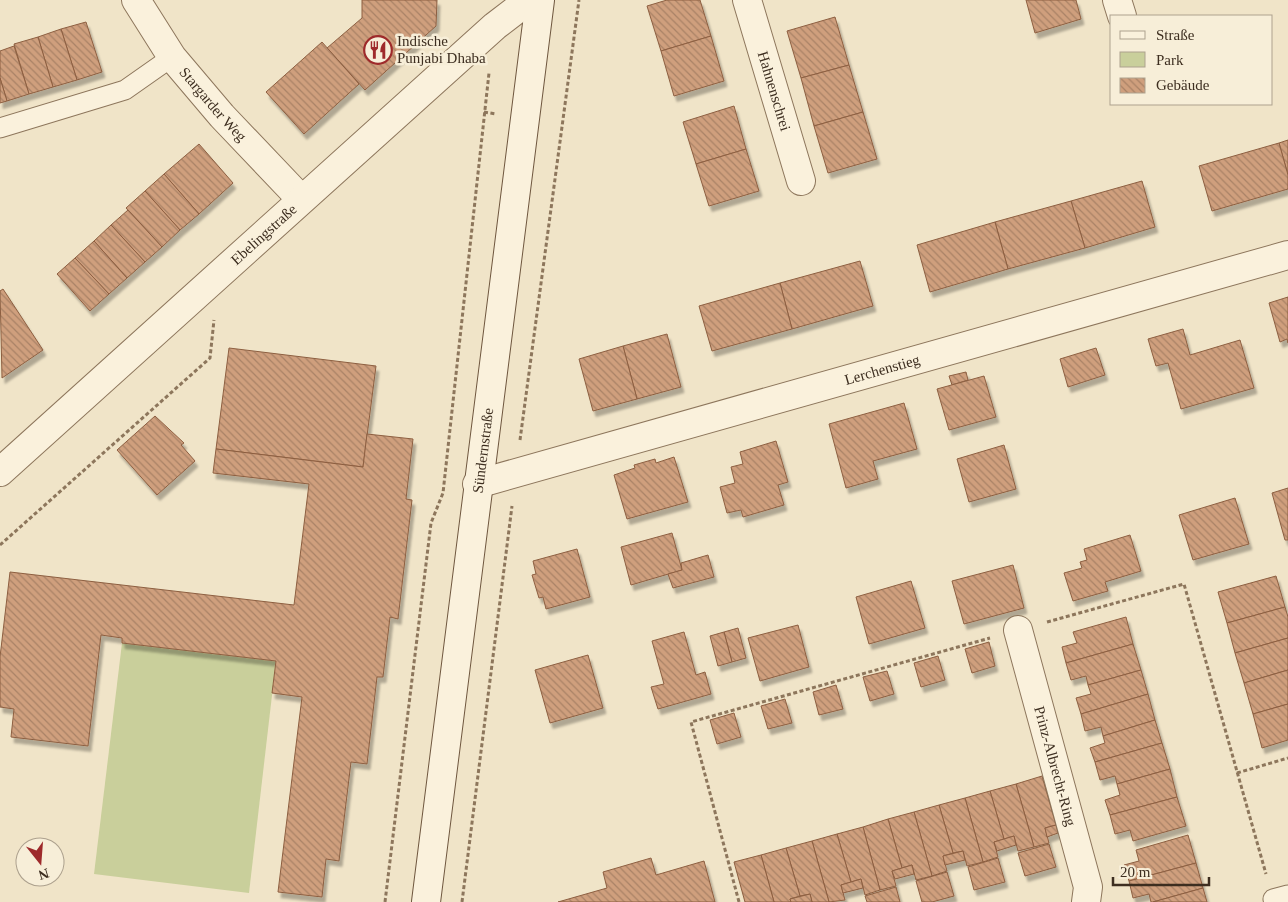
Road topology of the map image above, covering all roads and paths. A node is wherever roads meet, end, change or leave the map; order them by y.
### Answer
1 (136, 0) edge
2 (529, 0) edge
3 (540, 0) edge
4 (747, 0) edge
5 (1117, 0) edge
6 (1122, 15) edge
7 (495, 26) junction
8 (172, 57) junction
9 (0, 128) edge
10 (801, 181) dead end
11 (301, 199) junction
12 (1288, 255) edge
13 (218, 274) junction
14 (3, 463) edge
15 (477, 484) junction
16 (0, 545) edge
17 (1018, 630) junction
18 (1288, 758) edge
19 (1237, 773) junction
20 (1280, 897) edge
21 (385, 902) edge
22 (426, 902) edge
23 (739, 902) edge
24 (1086, 902) edge

1 - 8 street, Stargarder Weg
2 - 7 street, Ebelingstraße
3 - 15 street, Sündernstraße
4 - 10 street, Hahnenschrei
5 - 6 street
7 - 11 street, Ebelingstraße
7 - 21 path
8 - 9 lane
8 - 11 street, Stargarder Weg
11 - 13 street, Ebelingstraße
12 - 15 street, Lerchenstieg
13 - 14 street, Ebelingstraße
13 - 16 path
15 - 22 street, Sündernstraße
17 - 19 path
17 - 23 path
17 - 24 street, Prinz-Albrecht-Ring
18 - 19 path
19 - 20 path

